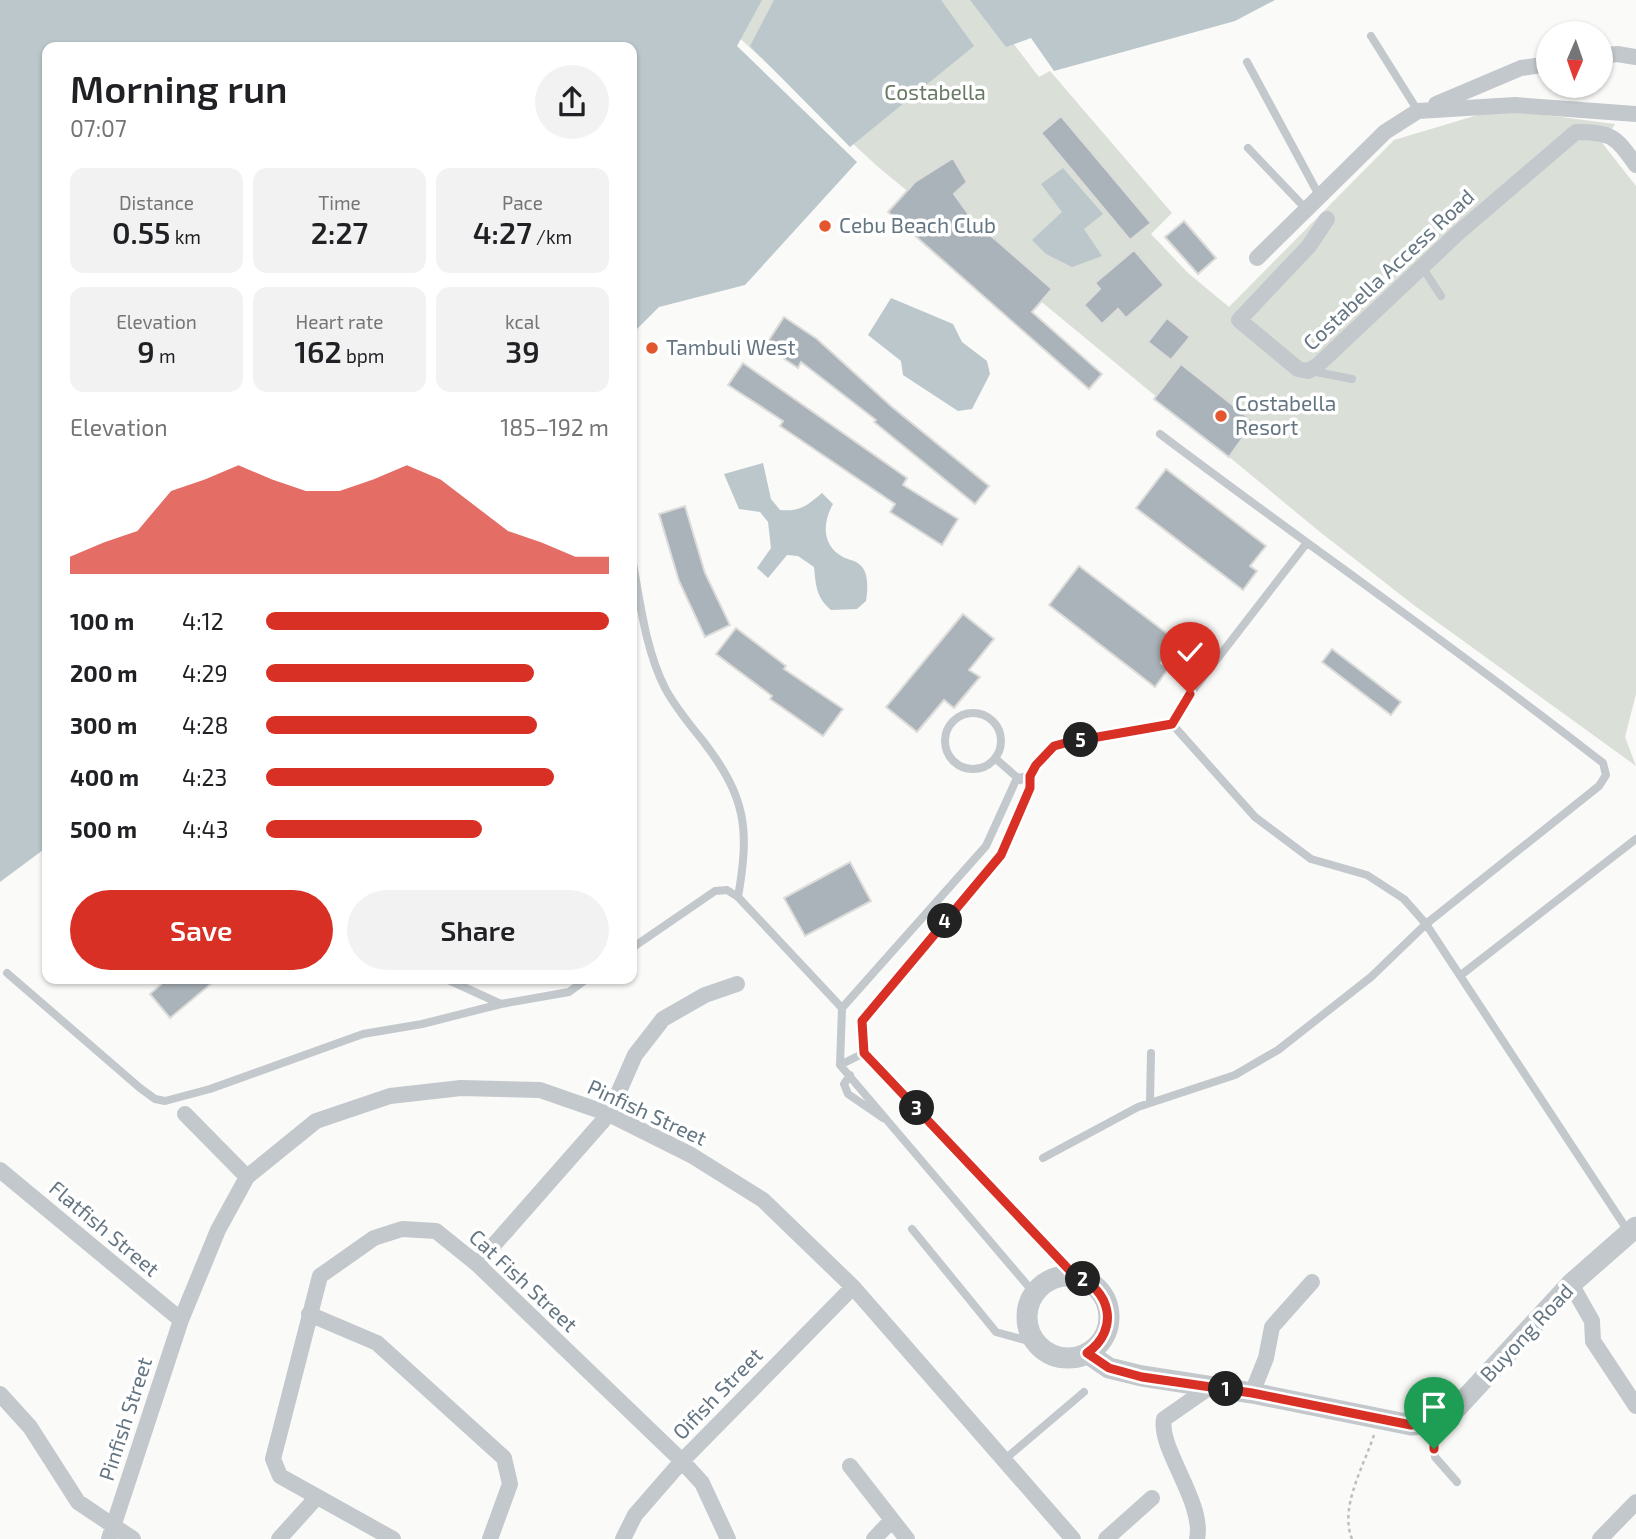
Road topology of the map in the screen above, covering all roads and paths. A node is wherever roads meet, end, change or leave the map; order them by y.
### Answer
1 (1371, 36) dead end
2 (1614, 54) edge
3 (1636, 57) edge
4 (1247, 62) dead end
5 (1536, 66) edge
6 (1418, 111) junction
7 (1636, 114) edge
8 (1248, 148) dead end
9 (1636, 165) edge
10 (1320, 197) junction
11 (1307, 210) junction
12 (1327, 219) dead end
13 (1257, 258) dead end
14 (1422, 267) junction
15 (1441, 296) dead end
16 (1308, 370) junction
17 (1352, 379) dead end
18 (1160, 434) dead end
19 (1306, 544) junction
20 (637, 587) edge
21 (1172, 724) junction
22 (996, 759) junction
23 (1030, 776) junction
24 (1017, 778) junction
25 (1030, 788) junction
26 (999, 821) junction
27 (1013, 830) junction
28 (1636, 839) edge
29 (986, 846) junction
30 (1001, 855) junction
31 (738, 897) junction
32 (1426, 924) junction
33 (637, 945) edge
34 (7, 973) dead end
35 (1461, 975) junction
36 (457, 984) edge
37 (580, 984) edge
38 (737, 984) dead end
39 (501, 1004) junction
40 (842, 1008) junction
41 (864, 1053) junction
42 (1151, 1053) dead end
43 (840, 1065) junction
44 (850, 1075) junction
45 (1150, 1102) junction
46 (609, 1114) junction
47 (185, 1115) dead end
48 (895, 1126) junction
49 (1043, 1158) dead end
50 (0, 1170) edge
51 (247, 1177) junction
52 (912, 1229) dead end
53 (1632, 1229) edge
54 (477, 1264) junction
55 (1075, 1276) junction
56 (1312, 1282) dead end
57 (1571, 1284) junction
58 (853, 1287) junction
59 (1034, 1293) junction
60 (309, 1314) junction
61 (181, 1320) junction
62 (1036, 1343) junction
63 (1087, 1353) junction
64 (1210, 1387) junction
65 (1084, 1392) dead end
66 (1252, 1393) junction
67 (0, 1394) edge
68 (1636, 1406) edge
69 (1380, 1419) junction
70 (1434, 1423) junction
71 (1004, 1460) junction
72 (682, 1461) junction
73 (850, 1466) dead end
74 (1457, 1482) dead end
75 (317, 1497) junction
76 (1153, 1498) dead end
77 (1636, 1502) edge
78 (891, 1521) junction
79 (111, 1533) edge
80 (133, 1539) edge
81 (279, 1539) edge
82 (393, 1539) edge
83 (490, 1539) edge
84 (622, 1539) edge
85 (728, 1539) edge
86 (874, 1539) edge
87 (907, 1539) edge
88 (1073, 1539) edge
89 (1106, 1539) edge
90 (1197, 1539) edge
91 (1352, 1539) edge
92 (1600, 1539) edge

1 - 6 lane
2 - 3 street
4 - 10 lane
5 - 6 street
6 - 7 street
6 - 10 street
8 - 11 lane
9 - 14 street, Costabella Access Road
10 - 11 street
11 - 13 street
12 - 16 street, Costabella Access Road
14 - 15 lane
14 - 16 street, Costabella Access Road
16 - 17 lane
18 - 19 lane
19 - 21 lane
19 - 32 lane
20 - 31 lane
21 - 23 lane
21 - 32 lane
22 - 22 lane
22 - 24 lane
23 - 24 lane
23 - 25 lane
24 - 25 lane
24 - 26 lane
25 - 27 lane
26 - 27 lane
26 - 29 lane
27 - 30 lane
28 - 35 lane
29 - 30 lane
29 - 40 lane
30 - 41 lane
31 - 33 lane
31 - 40 lane
32 - 35 lane
32 - 45 lane
34 - 39 lane
35 - 53 lane
36 - 39 lane
37 - 39 lane
38 - 46 street
40 - 43 lane
41 - 43 lane
41 - 55 lane
42 - 45 lane
43 - 44 lane
44 - 48 lane
44 - 48 lane
45 - 49 lane
46 - 51 street, Pinfish Street
46 - 54 street
46 - 58 street, Pinfish Street
47 - 51 street
48 - 59 lane
50 - 61 street, Flatfish Street
51 - 61 street, Pinfish Street
52 - 62 lane
53 - 57 street, Buyong Road
54 - 60 street, Cat Fish Street
54 - 72 street, Cat Fish Street
55 - 59 street
55 - 63 street
56 - 66 street
57 - 68 street
57 - 70 street, Buyong Road
58 - 71 street, Pinfish Street
58 - 72 street, Oifish Street
59 - 62 street
60 - 75 street, Cat Fish Street
60 - 83 street
61 - 79 street, Pinfish Street
62 - 63 street
63 - 64 street
64 - 66 street
64 - 90 street
65 - 71 lane
66 - 69 street
67 - 79 street
69 - 70 street
69 - 91 path
70 - 74 lane
71 - 88 street, Pinfish Street
72 - 84 street, Oifish Street
72 - 85 street, Cat Fish Street
73 - 78 street
75 - 81 street
75 - 82 street
76 - 89 street
77 - 92 street
78 - 86 street
78 - 87 street
79 - 80 street

